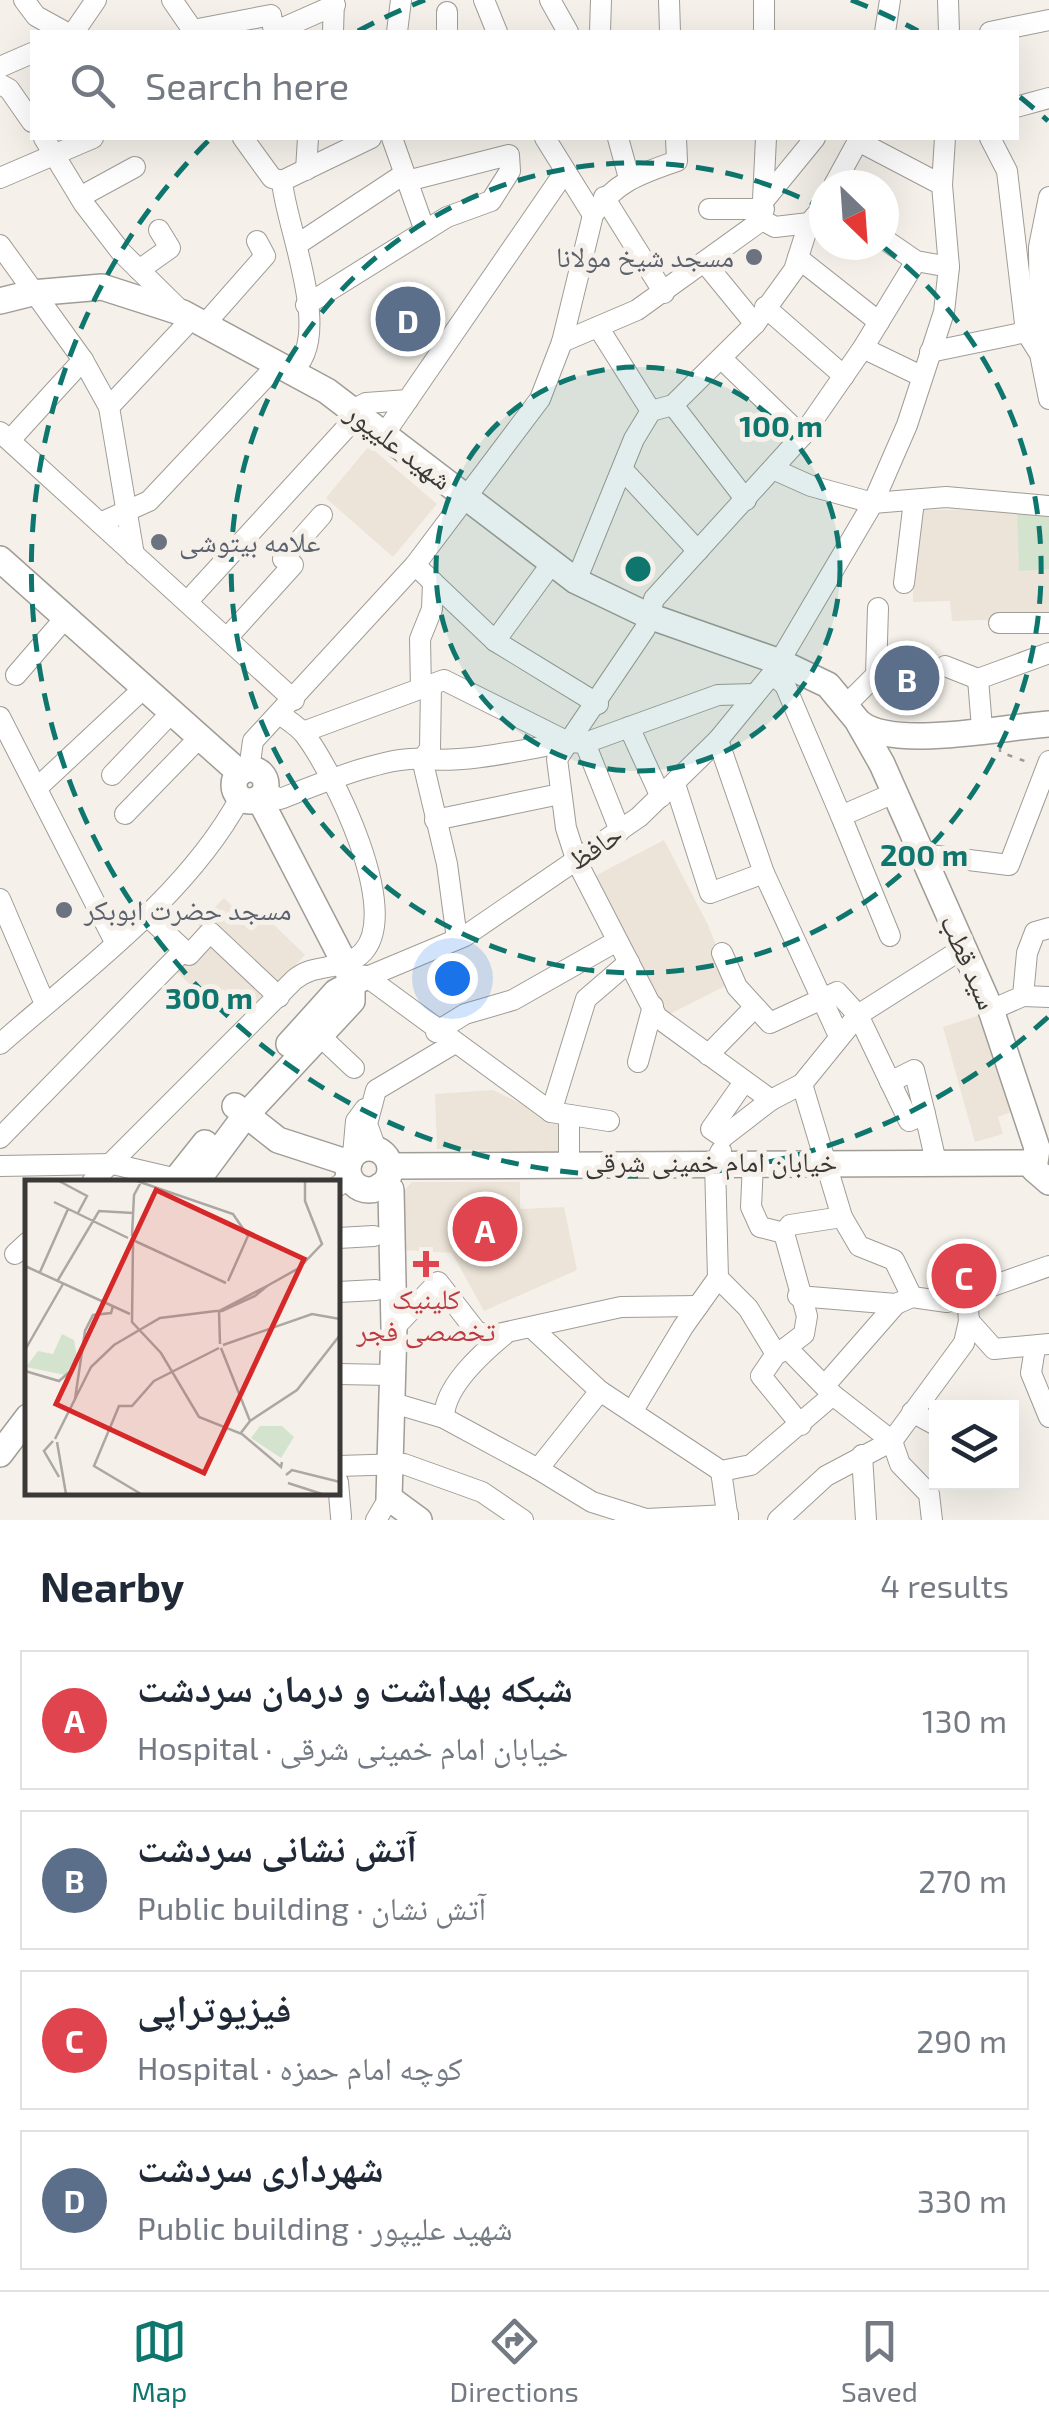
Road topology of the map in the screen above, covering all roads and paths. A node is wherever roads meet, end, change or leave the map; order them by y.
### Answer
1 (96, 0) edge
2 (172, 0) edge
3 (400, 0) edge
4 (484, 0) edge
5 (550, 0) edge
6 (602, 0) edge
7 (669, 0) edge
8 (764, 0) edge
9 (890, 0) edge
10 (948, 0) edge
11 (334, 3) edge
12 (37, 5) edge
13 (1049, 20) edge
14 (63, 30) edge
15 (75, 30) edge
16 (192, 30) edge
17 (198, 30) edge
18 (274, 30) edge
19 (278, 30) edge
20 (334, 30) edge
21 (398, 30) edge
22 (497, 30) edge
23 (567, 30) edge
24 (600, 30) edge
25 (670, 30) edge
26 (764, 30) edge
27 (885, 30) edge
28 (949, 30) edge
29 (1000, 30) edge
30 (30, 54) edge
31 (0, 67) edge
32 (0, 84) edge
33 (1049, 98) edge
34 (1019, 106) edge
35 (30, 119) edge
36 (82, 140) edge
37 (244, 140) edge
38 (308, 140) edge
39 (363, 140) edge
40 (393, 140) edge
41 (546, 140) edge
42 (619, 140) edge
43 (676, 140) edge
44 (766, 140) edge
45 (814, 140) edge
46 (857, 140) edge
47 (860, 140) edge
48 (945, 140) edge
49 (991, 140) edge
50 (50, 146) edge
51 (135, 167) dead end
52 (306, 170) junction
53 (842, 170) edge
54 (564, 173) junction
55 (405, 177) junction
56 (0, 178) edge
57 (630, 178) junction
58 (282, 181) junction
59 (942, 185) junction
60 (80, 196) junction
61 (1049, 196) edge
62 (599, 206) junction
63 (709, 209) dead end
64 (764, 209) junction
65 (809, 224) joint
66 (159, 230) dead end
67 (425, 231) junction
68 (257, 241) dead end
69 (298, 244) junction
70 (0, 245) edge
71 (899, 249) edge
72 (798, 258) junction
73 (916, 261) junction
74 (705, 263) junction
75 (948, 268) junction
76 (139, 270) junction
77 (32, 293) junction
78 (664, 293) junction
79 (0, 301) edge
80 (306, 305) junction
81 (760, 316) junction
82 (194, 319) junction
83 (879, 322) junction
84 (598, 327) junction
85 (1026, 332) junction
86 (562, 342) junction
87 (864, 348) junction
88 (930, 352) junction
89 (1040, 354) junction
90 (83, 360) junction
91 (723, 360) junction
92 (284, 368) junction
93 (844, 376) junction
94 (921, 376) junction
95 (1049, 399) edge
96 (408, 400) junction
97 (673, 405) junction
98 (108, 406) junction
99 (352, 410) junction
100 (652, 411) junction
101 (385, 433) junction
102 (5, 436) edge
103 (802, 436) junction
104 (773, 469) junction
105 (623, 470) junction
106 (468, 498) junction
107 (746, 500) junction
108 (914, 501) junction
109 (873, 504) junction
110 (1049, 506) edge
111 (126, 508) junction
112 (322, 515) dead end
113 (100, 524) junction
114 (698, 551) junction
115 (134, 555) junction
116 (1, 562) edge
117 (552, 563) junction
118 (415, 565) junction
119 (576, 581) junction
120 (432, 582) junction
121 (904, 583) dead end
122 (187, 602) junction
123 (878, 608) dead end
124 (66, 616) junction
125 (650, 616) junction
126 (1049, 623) edge
127 (1000, 624) dead end
128 (227, 638) junction
129 (495, 641) junction
130 (1049, 653) edge
131 (944, 666) dead end
132 (779, 674) junction
133 (16, 675) dead end
134 (978, 679) junction
135 (426, 687) junction
136 (145, 688) junction
137 (754, 694) junction
138 (598, 704) junction
139 (288, 708) junction
140 (172, 712) junction
141 (0, 717) edge
142 (854, 717) junction
143 (1049, 724) edge
144 (629, 727) junction
145 (991, 728) junction
146 (303, 732) junction
147 (200, 736) junction
148 (902, 739) junction
149 (718, 740) junction
150 (576, 743) junction
151 (422, 759) junction
152 (882, 764) junction
153 (1047, 765) edge
154 (112, 775) dead end
155 (332, 779) junction
156 (250, 786) junction
157 (38, 788) junction
158 (668, 791) junction
159 (560, 794) junction
160 (888, 796) junction
161 (125, 814) dead end
162 (841, 816) junction
163 (435, 820) junction
164 (620, 831) junction
165 (922, 854) junction
166 (578, 862) junction
167 (764, 874) junction
168 (0, 899) edge
169 (146, 914) junction
170 (1049, 928) edge
171 (890, 936) dead end
172 (457, 939) junction
173 (617, 940) junction
174 (115, 942) junction
175 (962, 949) junction
176 (184, 950) junction
177 (722, 953) dead end
178 (629, 962) junction
179 (355, 975) junction
180 (1022, 996) junction
181 (278, 997) junction
182 (1049, 997) edge
183 (822, 1002) junction
184 (45, 1004) junction
185 (653, 1006) junction
186 (753, 1009) junction
187 (991, 1010) junction
188 (858, 1015) junction
189 (436, 1032) junction
190 (838, 1034) junction
191 (320, 1036) junction
192 (455, 1043) junction
193 (0, 1044) edge
194 (708, 1056) junction
195 (638, 1062) dead end
196 (354, 1068) dead end
197 (744, 1082) junction
198 (802, 1084) junction
199 (771, 1100) junction
200 (240, 1110) junction
201 (560, 1114) junction
202 (609, 1122) dead end
203 (723, 1137) junction
204 (0, 1138) edge
205 (1042, 1158) edge
206 (822, 1162) junction
207 (936, 1162) junction
208 (569, 1163) junction
209 (715, 1163) junction
210 (753, 1163) junction
211 (113, 1164) junction
212 (0, 1166) edge
213 (362, 1169) edge
214 (188, 1176) edge
215 (94, 1180) edge
216 (842, 1217) junction
217 (784, 1233) junction
218 (374, 1236) dead end
219 (340, 1238) edge
220 (1049, 1266) edge
221 (718, 1278) junction
222 (376, 1290) dead end
223 (340, 1292) edge
224 (798, 1296) junction
225 (967, 1297) junction
226 (904, 1300) junction
227 (698, 1306) junction
228 (969, 1321) junction
229 (394, 1328) junction
230 (532, 1329) junction
231 (504, 1335) junction
232 (1042, 1346) edge
233 (782, 1352) junction
234 (340, 1374) edge
235 (391, 1375) junction
236 (829, 1389) junction
237 (600, 1391) junction
238 (390, 1402) junction
239 (632, 1412) junction
240 (912, 1412) junction
241 (1049, 1417) edge
242 (444, 1418) junction
243 (25, 1421) edge
244 (929, 1421) edge
245 (802, 1425) junction
246 (892, 1441) junction
247 (0, 1454) edge
248 (862, 1455) junction
249 (390, 1465) junction
250 (750, 1465) junction
251 (340, 1466) edge
252 (538, 1468) junction
253 (721, 1470) junction
254 (339, 1495) edge
255 (382, 1509) edge
256 (728, 1512) edge
257 (340, 1517) dead end
258 (419, 1520) edge
259 (523, 1520) edge
260 (668, 1520) edge
261 (778, 1520) edge
262 (866, 1520) edge
263 (932, 1520) edge

1 - 15 street
2 - 16 street
3 - 21 street
4 - 22 street
5 - 23 street
6 - 24 street
7 - 25 street
8 - 26 street
9 - 27 street
10 - 28 street
11 - 19 street
11 - 20 street
12 - 14 street
13 - 29 street
17 - 18 street
30 - 31 street
32 - 35 street
33 - 34 street
36 - 50 street
37 - 58 street
38 - 52 street
39 - 52 street
40 - 55 street
41 - 54 street
42 - 57 street
43 - 57 street
44 - 64 street
45 - 64 street
46 - 53 street
47 - 59 street
48 - 59 street, حافظ
49 - 85 street
50 - 56 street
50 - 60 street
51 - 60 street
52 - 58 street
54 - 62 street
54 - 96 street
55 - 67 street
55 - 67 street
55 - 69 street
57 - 62 street
58 - 69 street
59 - 75 street, حافظ
60 - 76 street
61 - 89 street
62 - 78 street
62 - 86 street
63 - 64 street
64 - 65 street
64 - 74 street
65 - 72 street
66 - 76 street
67 - 80 street
68 - 82 street
69 - 80 street
70 - 77 street
71 - 73 street
72 - 81 street
72 - 83 street
73 - 75 street
73 - 83 street
74 - 78 street
74 - 81 street
75 - 88 street, حافظ
76 - 82 street
77 - 79 main road, شهید علیپور
77 - 82 main road, شهید علیپور
77 - 90 street
78 - 84 street
80 - 92 street
81 - 91 street
81 - 93 street
82 - 92 main road, شهید علیپور
82 - 98 street
83 - 87 street
84 - 86 street
84 - 100 street
85 - 88 street
85 - 89 street
86 - 106 street
87 - 93 street
87 - 94 street
88 - 94 street, حافظ
89 - 95 street
90 - 98 street
90 - 102 street
91 - 97 street
91 - 103 street
92 - 99 main road, شهید علیپور
92 - 111 street
93 - 103 street
94 - 109 street, حافظ
96 - 99 street
96 - 101 street
97 - 100 street
97 - 107 street
98 - 111 street
99 - 101 main road, شهید علیپور
99 - 122 street
100 - 105 street
101 - 106 main road, شهید علیپور
102 - 113 street
103 - 104 street
104 - 107 street
104 - 109 street
105 - 114 street
105 - 119 street
106 - 117 main road, شهید علیپور
106 - 118 street
107 - 114 street
108 - 109 street
108 - 110 street
108 - 121 street
109 - 132 street, حافظ
111 - 113 street
111 - 115 street
112 - 128 street
113 - 115 street
114 - 125 street
115 - 122 street
116 - 124 main road
117 - 119 main road, شهید علیپور
117 - 129 street
118 - 120 street
118 - 139 street
119 - 125 main road, شهید علیپور
120 - 129 street
120 - 135 street
122 - 128 street
123 - 142 street
124 - 133 street
124 - 136 main road
125 - 132 main road, شهید علیپور
125 - 138 street
126 - 127 street
128 - 139 street
129 - 138 street
130 - 134 street
131 - 134 street
132 - 137 street, حافظ
132 - 142 main road, شهید علیپور
132 - 162 street
134 - 145 street
135 - 146 street
135 - 150 street
135 - 151 street
136 - 140 main road
136 - 157 street
137 - 144 street
137 - 149 street, حافظ
138 - 150 street
139 - 146 street
139 - 156 street
140 - 147 main road
140 - 154 street
141 - 157 street
142 - 148 main road
142 - 152 main road, سید قطب
143 - 145 main road
144 - 150 street
144 - 158 street
145 - 148 main road
145 - 153 path
146 - 155 street
147 - 156 main road
147 - 161 street
148 - 152 main road
149 - 158 street, حافظ
149 - 167 street
150 - 151 street
150 - 159 street
150 - 164 street
151 - 155 street
151 - 163 street
152 - 160 main road, سید قطب
153 - 165 street
155 - 156 street
155 - 179 street
156 - 169 street
156 - 179 main road
157 - 174 street
158 - 164 street, حافظ
158 - 167 street
159 - 163 street
159 - 166 street
160 - 162 street
160 - 165 main road, سید قطب
162 - 171 street
163 - 172 street
164 - 166 street, حافظ
165 - 175 main road, سید قطب
166 - 172 street, حافظ
166 - 173 street
167 - 183 street
168 - 184 street
169 - 174 street
169 - 176 street
170 - 180 street
172 - 179 street, حافظ
173 - 178 street
173 - 189 street
174 - 184 street
175 - 187 main road, سید قطب
175 - 188 street
176 - 181 street
176 - 204 street
177 - 186 street
178 - 185 street
178 - 201 street
179 - 181 street, حافظ
179 - 189 street
179 - 191 main road
179 - 200 main road
180 - 182 street
180 - 187 street
181 - 211 street, حافظ
183 - 186 street
183 - 188 street
183 - 190 street
184 - 193 street
185 - 194 street
185 - 195 street
186 - 194 street
187 - 205 main road, سید قطب
188 - 190 street
188 - 207 street
189 - 192 street
190 - 198 street
191 - 196 street
191 - 200 main road
192 - 201 street
192 - 213 street
194 - 197 street
197 - 199 street
197 - 203 street
198 - 199 street
198 - 206 street
199 - 203 street
200 - 213 main road, خیابان امام خمینی شرقی
200 - 214 main road
201 - 202 street
201 - 208 street
203 - 209 street
205 - 207 main road, خیابان امام خمینی شرقی
206 - 207 main road, خیابان امام خمینی شرقی
206 - 210 main road, خیابان امام خمینی شرقی
206 - 216 street
208 - 209 main road, خیابان امام خمینی شرقی
208 - 213 main road, خیابان امام خمینی شرقی
209 - 210 main road, خیابان امام خمینی شرقی
209 - 221 street
210 - 217 street
211 - 212 street
211 - 214 street
211 - 215 street, حافظ
213 - 229 main road
216 - 217 street
216 - 226 street
217 - 224 street
218 - 219 street
220 - 225 street
221 - 227 street
221 - 233 street
222 - 223 street
224 - 226 street
224 - 233 street
225 - 226 street
225 - 228 street
226 - 236 street
227 - 230 street
227 - 239 street
228 - 232 street
228 - 240 street
229 - 231 street
229 - 235 main road
230 - 231 street
230 - 237 street
231 - 242 street
232 - 241 street
233 - 236 street
233 - 245 street
234 - 235 street
235 - 238 main road
236 - 245 street
236 - 246 street
237 - 239 street
237 - 252 street
238 - 242 street
238 - 249 main road
239 - 253 street
240 - 244 street
240 - 246 street
242 - 252 street
243 - 247 main road
245 - 250 street
246 - 248 street
246 - 263 street
248 - 261 street
248 - 262 street
249 - 251 street
249 - 255 main road
249 - 259 street
250 - 253 street
250 - 256 street
252 - 260 street
253 - 256 street
254 - 257 street
255 - 258 main road
256 - 260 street

